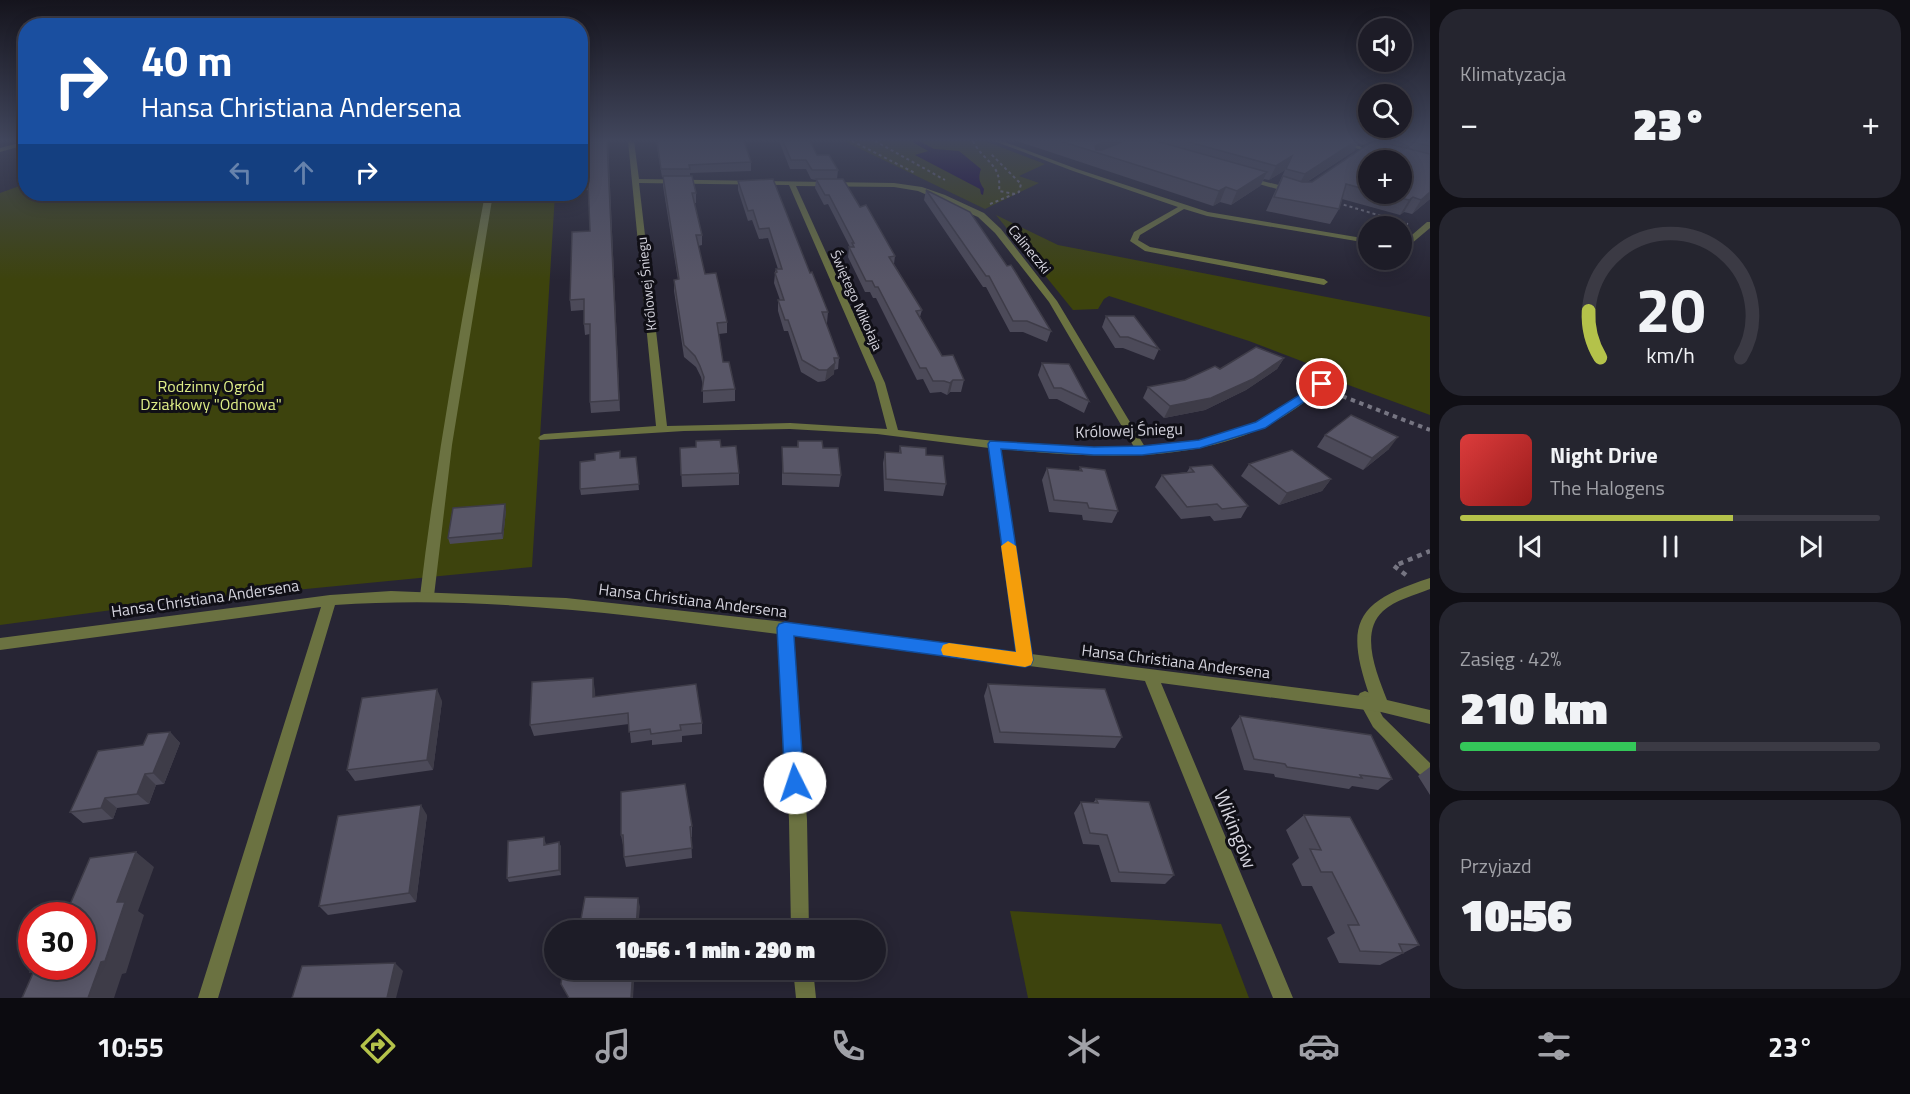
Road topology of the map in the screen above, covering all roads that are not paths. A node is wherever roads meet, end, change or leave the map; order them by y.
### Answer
1 (637, 188) edge
2 (792, 188) edge
3 (913, 188) edge
4 (1128, 188) edge
5 (1278, 188) edge
6 (1300, 192) edge
7 (488, 201) edge
8 (1184, 206) junction
9 (1430, 224) edge
10 (1358, 239) edge
11 (1412, 239) edge
12 (1324, 282) dead end
13 (1322, 384) dead end
14 (662, 428) junction
15 (893, 432) junction
16 (544, 438) dead end
17 (994, 444) junction
18 (1142, 451) junction
19 (1430, 583) edge
20 (427, 596) junction
21 (330, 600) junction
22 (785, 628) junction
23 (0, 644) edge
24 (1025, 660) junction
25 (1151, 677) junction
26 (1372, 702) junction
27 (1430, 717) edge
28 (1427, 771) dead end
29 (800, 920) edge
30 (804, 980) edge
31 (208, 998) edge
32 (806, 998) edge
33 (1283, 998) edge

1 - 14 street, Królowej Śniegu
2 - 15 street, Świętego Mikołaja
3 - 18 street, Calineczki
4 - 8 street
5 - 6 street
7 - 20 street
8 - 10 street
8 - 12 street
9 - 11 street
13 - 18 street, Królowej Śniegu
14 - 15 street, Królowej Śniegu
14 - 16 street, Królowej Śniegu
15 - 17 street, Królowej Śniegu
17 - 18 street, Królowej Śniegu
17 - 24 street
19 - 26 street
20 - 21 street, Hansa Christiana Andersena
20 - 22 street, Hansa Christiana Andersena
21 - 23 street, Hansa Christiana Andersena
21 - 31 street
22 - 24 street, Hansa Christiana Andersena
22 - 29 street
24 - 25 street, Hansa Christiana Andersena
25 - 26 street, Hansa Christiana Andersena
25 - 33 street, Wikingów
26 - 27 street, Hansa Christiana Andersena
26 - 28 street
30 - 32 street

